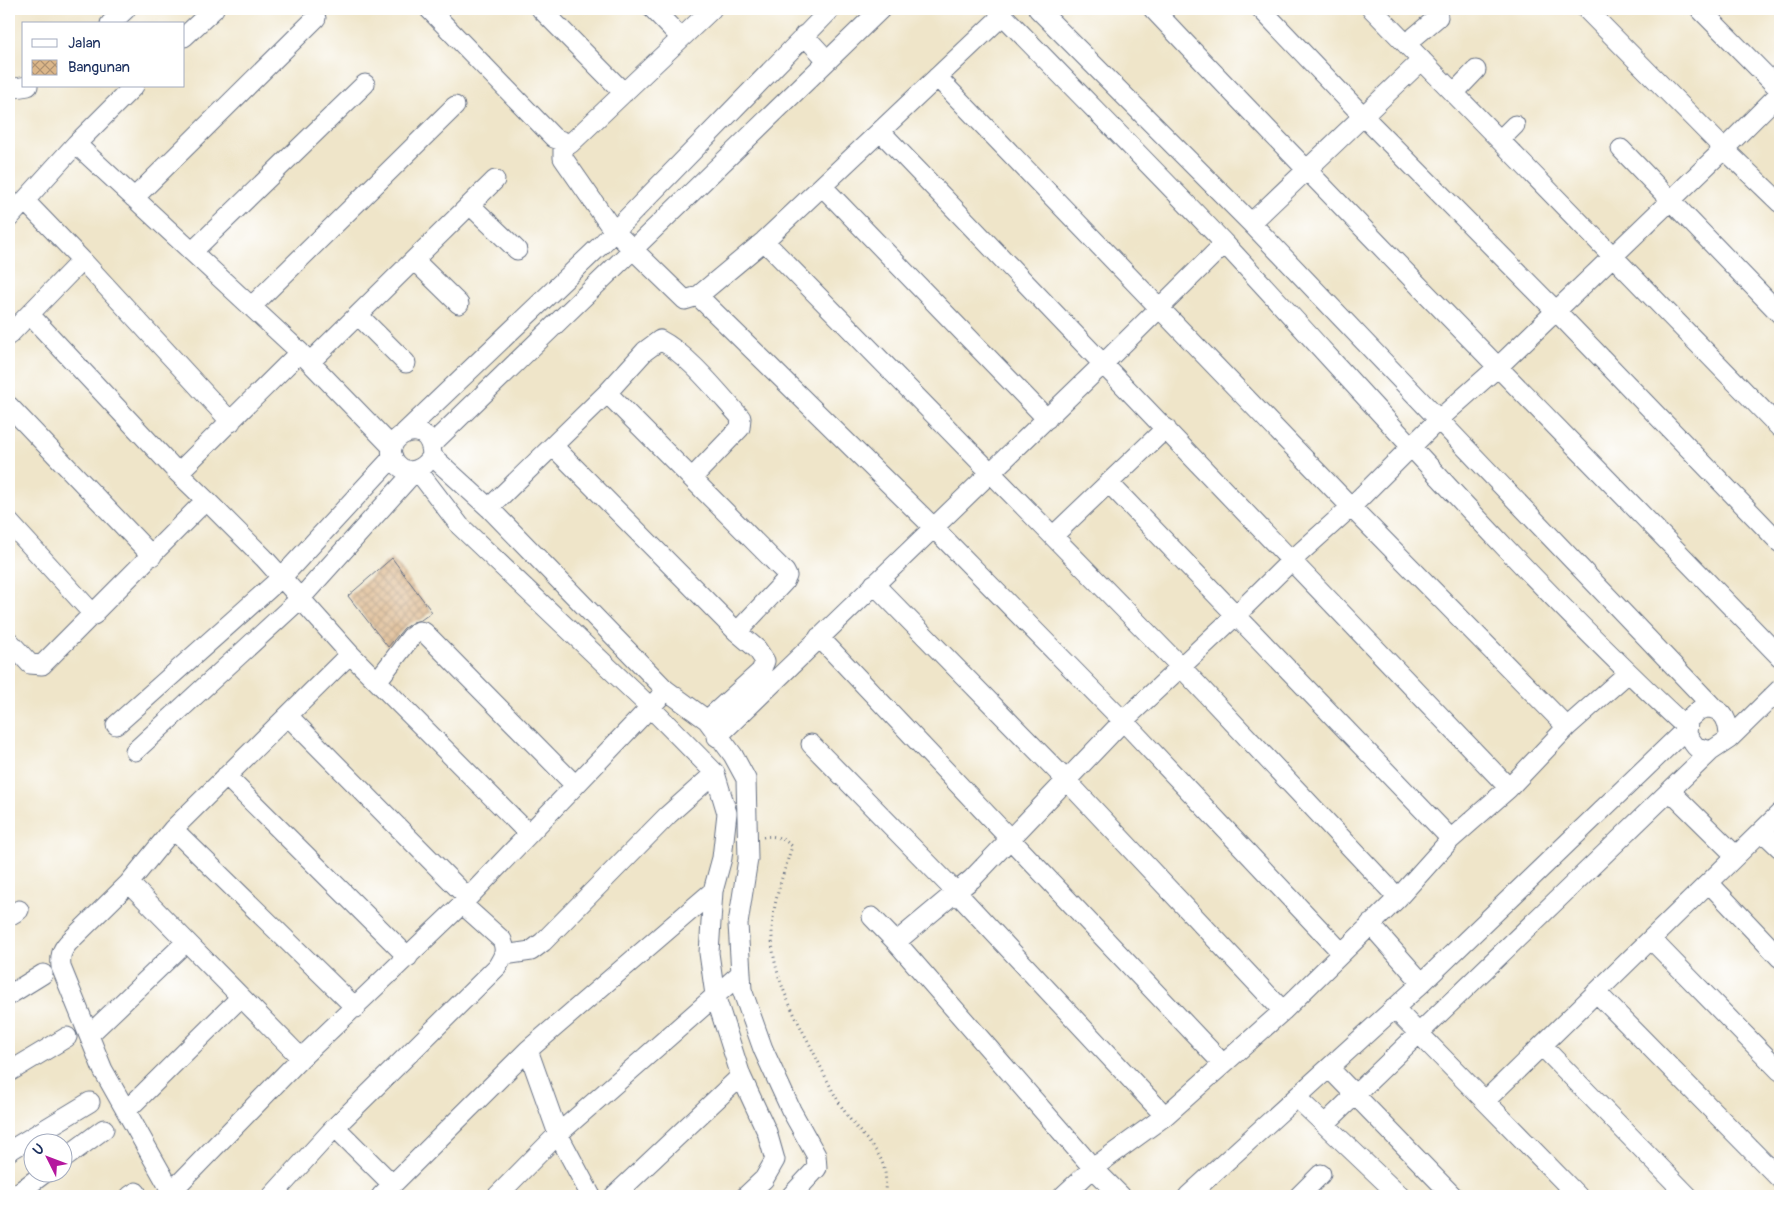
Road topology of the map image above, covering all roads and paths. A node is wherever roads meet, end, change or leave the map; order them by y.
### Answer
1 (126, 9) edge
2 (214, 9) edge
3 (429, 9) edge
4 (541, 9) edge
5 (653, 9) edge
6 (712, 9) edge
7 (832, 9) edge
8 (881, 9) edge
9 (1153, 9) edge
10 (1261, 9) edge
11 (1372, 9) edge
12 (1586, 9) edge
13 (1700, 9) edge
14 (1000, 12) edge
15 (1041, 12) edge
16 (1438, 17) dead end
17 (316, 18) dead end
18 (112, 22) edge
19 (804, 35) junction
20 (185, 36) edge
21 (1023, 36) junction
22 (681, 38) junction
23 (1406, 44) junction
24 (827, 60) junction
25 (1422, 60) junction
26 (1476, 70) dead end
27 (937, 77) junction
28 (365, 84) dead end
29 (22, 87) edge
30 (132, 88) edge
31 (9, 89) edge
32 (1780, 92) edge
33 (624, 93) junction
34 (1454, 93) junction
35 (455, 106) dead end
36 (1363, 116) junction
37 (1516, 125) dead end
38 (880, 131) junction
39 (1500, 140) junction
40 (563, 143) junction
41 (76, 144) junction
42 (1620, 149) dead end
43 (1724, 149) junction
44 (1306, 171) junction
45 (494, 180) dead end
46 (822, 186) junction
47 (134, 198) junction
48 (1670, 200) junction
49 (25, 202) junction
50 (1780, 203) edge
51 (470, 205) junction
52 (9, 218) edge
53 (1251, 223) junction
54 (608, 237) junction
55 (764, 241) junction
56 (1224, 244) junction
57 (634, 249) junction
58 (517, 250) dead end
59 (192, 252) junction
60 (1613, 255) junction
61 (82, 260) junction
62 (414, 260) junction
63 (698, 296) junction
64 (459, 304) dead end
65 (251, 307) junction
66 (1160, 309) junction
67 (1556, 311) junction
68 (1780, 314) edge
69 (358, 315) junction
70 (30, 316) junction
71 (9, 335) edge
72 (305, 357) junction
73 (406, 362) dead end
74 (1104, 364) junction
75 (1499, 366) junction
76 (607, 394) junction
77 (9, 406) edge
78 (1047, 419) junction
79 (1437, 421) junction
80 (231, 422) junction
81 (1166, 428) junction
82 (1780, 428) edge
83 (404, 433) junction
84 (554, 447) junction
85 (1411, 447) junction
86 (432, 450) junction
87 (393, 452) junction
88 (416, 471) junction
89 (178, 473) junction
90 (990, 473) junction
91 (693, 478) junction
92 (1109, 483) junction
93 (208, 502) junction
94 (1351, 507) junction
95 (489, 508) junction
96 (9, 522) edge
97 (934, 528) junction
98 (322, 534) junction
99 (1053, 536) junction
100 (1780, 542) edge
101 (342, 553) junction
102 (152, 556) junction
103 (1291, 561) junction
104 (282, 577) junction
105 (874, 584) junction
106 (300, 599) junction
107 (94, 615) junction
108 (1235, 616) junction
109 (737, 632) junction
110 (819, 638) junction
111 (9, 641) edge
112 (350, 654) junction
113 (1780, 657) edge
114 (1181, 667) junction
115 (1628, 673) junction
116 (378, 680) junction
117 (1780, 689) edge
118 (666, 690) junction
119 (650, 707) junction
120 (1714, 708) junction
121 (288, 716) junction
122 (707, 720) junction
123 (1123, 721) junction
124 (116, 725) dead end
125 (1567, 727) junction
126 (1687, 728) junction
127 (717, 737) junction
128 (1729, 739) junction
129 (811, 744) dead end
130 (135, 751) dead end
131 (1711, 751) junction
132 (715, 773) junction
133 (226, 776) junction
134 (1066, 780) junction
135 (575, 785) junction
136 (1509, 788) junction
137 (1670, 791) junction
138 (1780, 813) edge
139 (173, 829) junction
140 (1762, 831) junction
141 (529, 834) junction
142 (748, 838) junction
143 (1011, 838) junction
144 (1451, 839) junction
145 (1572, 840) junction
146 (1780, 848) edge
147 (1736, 856) junction
148 (1595, 863) junction
149 (129, 883) junction
150 (1709, 883) junction
151 (713, 891) junction
152 (956, 892) junction
153 (1398, 898) junction
154 (465, 901) junction
155 (872, 917) dead end
156 (1370, 924) junction
157 (1651, 939) junction
158 (186, 942) junction
159 (896, 942) junction
160 (1342, 953) junction
161 (504, 955) junction
162 (408, 957) junction
163 (1780, 958) edge
164 (43, 974) dead end
165 (740, 974) junction
166 (1422, 983) junction
167 (1596, 992) junction
168 (9, 995) edge
169 (715, 995) junction
170 (241, 997) junction
171 (356, 1008) junction
172 (1394, 1008) junction
173 (1283, 1011) junction
174 (1418, 1034) junction
175 (89, 1035) junction
176 (67, 1037) dead end
177 (1542, 1046) junction
178 (528, 1050) junction
179 (301, 1058) junction
180 (1223, 1064) junction
181 (1329, 1068) junction
182 (1780, 1071) edge
183 (9, 1072) edge
184 (741, 1076) junction
185 (1355, 1094) junction
186 (1297, 1098) junction
187 (1485, 1101) junction
188 (90, 1102) dead end
189 (126, 1111) junction
190 (1165, 1116) junction
191 (1326, 1122) junction
192 (335, 1127) junction
193 (104, 1129) dead end
194 (558, 1134) junction
195 (9, 1151) edge
196 (72, 1153) edge
197 (1093, 1168) junction
198 (1321, 1174) dead end
199 (1780, 1179) edge
200 (33, 1182) edge
201 (386, 1190) edge
202 (173, 1194) edge
203 (14, 1196) edge
204 (272, 1196) edge
205 (497, 1196) edge
206 (591, 1196) edge
207 (614, 1196) edge
208 (746, 1196) edge
209 (792, 1196) edge
210 (884, 1196) edge
211 (1063, 1196) edge
212 (1121, 1196) edge
213 (1188, 1196) edge
214 (1299, 1196) edge
215 (1400, 1196) edge
216 (1453, 1196) edge
217 (1578, 1196) edge
218 (1688, 1196) edge

1 - 18 street
2 - 20 street
3 - 40 street
4 - 33 street
5 - 22 street
6 - 22 street
7 - 19 street
8 - 24 street
9 - 44 street
10 - 36 street
11 - 23 street
12 - 43 street
13 - 32 street
14 - 21 street
14 - 27 street
15 - 21 street
15 - 53 street
16 - 23 street
17 - 47 street
19 - 24 street
19 - 54 street
21 - 56 street
22 - 33 street
23 - 25 street
24 - 57 street
25 - 34 street
25 - 36 street
26 - 34 street
27 - 38 street
27 - 66 street
28 - 59 street
29 - 31 street
30 - 41 street
32 - 43 street
33 - 40 street
34 - 39 street
35 - 65 street
36 - 44 street
36 - 67 street
37 - 39 street
38 - 46 street
38 - 74 street
39 - 60 street
40 - 54 street
41 - 47 street
41 - 49 street
42 - 48 street
43 - 48 street
43 - 50 street
44 - 53 street
44 - 75 street
45 - 51 street
46 - 55 street
46 - 78 street
47 - 59 street
48 - 60 street
48 - 68 street
49 - 52 street
49 - 61 street
51 - 58 street
51 - 62 street
53 - 79 street
54 - 57 street
54 - 83 street
55 - 63 street
55 - 90 street
56 - 66 street
56 - 85 street
57 - 63 street
57 - 86 street
59 - 65 street
60 - 67 street
60 - 82 street
61 - 70 street
61 - 80 street
62 - 64 street
62 - 69 street
63 - 97 street
65 - 72 street
66 - 74 street
66 - 94 street
67 - 75 street
67 - 100 street
69 - 72 street
69 - 73 street
70 - 71 street
70 - 89 street
72 - 80 street
72 - 87 street
74 - 78 street
74 - 81 street
75 - 79 street
75 - 113 street
76 - 84 street
76 - 91 street
76 - 91 street
77 - 102 street
78 - 90 street
79 - 85 street
79 - 120 street
80 - 89 street
81 - 92 street
81 - 103 street
83 - 86 street
83 - 87 street
84 - 95 street
84 - 109 street
85 - 94 street
85 - 115 street
86 - 88 street
86 - 95 street
87 - 88 street
87 - 98 street
88 - 101 street
88 - 119 street
89 - 93 street
90 - 97 street
90 - 99 street
91 - 109 street
92 - 99 street
92 - 108 street
93 - 102 street
93 - 104 street
94 - 103 street
94 - 125 street
95 - 118 street
96 - 107 street
97 - 105 street
97 - 123 street
98 - 101 street
98 - 104 street
99 - 114 street
101 - 106 street
102 - 107 street
103 - 108 street
103 - 136 street
104 - 106 street
104 - 124 street
105 - 110 street
105 - 134 street
106 - 112 street
106 - 130 street
107 - 111 street
108 - 114 street
108 - 144 street
109 - 122 street
110 - 127 street
110 - 143 street
112 - 116 street
112 - 121 street
114 - 123 street
114 - 153 street
115 - 125 street
115 - 126 street
116 - 135 street
116 - 141 street
117 - 128 street
118 - 119 street
118 - 122 street
119 - 132 street
119 - 135 street
120 - 126 street
120 - 128 street
121 - 133 street
121 - 154 street
122 - 127 street
123 - 134 street
123 - 160 street
125 - 136 street
126 - 131 street
126 - 145 street
127 - 142 street
128 - 131 street
129 - 152 street
131 - 137 street
132 - 151 street
132 - 161 street
133 - 139 street
133 - 162 street
134 - 143 street
134 - 173 street
135 - 141 street
136 - 144 street
137 - 147 street
137 - 148 street
138 - 140 street
139 - 149 street
139 - 171 street
140 - 146 street
140 - 147 street
141 - 154 street
142 - 165 street
142 - 210 path
143 - 152 street
143 - 180 street
144 - 153 street
145 - 148 street
145 - 166 street
147 - 150 street
148 - 174 street
149 - 158 street
149 - 175 street
150 - 157 street
150 - 163 street
151 - 169 street
151 - 178 street
152 - 159 street
152 - 190 street
153 - 156 street
154 - 161 street
154 - 162 street
155 - 159 street
156 - 160 street
156 - 166 street
157 - 167 street
157 - 182 street
158 - 170 street
158 - 175 street
159 - 197 street
160 - 173 street
161 - 192 street
162 - 171 street
164 - 168 street
165 - 169 street
165 - 209 street
166 - 172 street
167 - 177 street
167 - 199 street
169 - 184 street
169 - 194 street
170 - 179 street
170 - 189 street
171 - 179 street
172 - 174 street
172 - 181 street
173 - 180 street
174 - 185 street
174 - 187 street
175 - 189 street
176 - 183 street
177 - 187 street
177 - 218 street
178 - 194 street
178 - 201 street
179 - 202 street
180 - 190 street
181 - 185 street
181 - 186 street
184 - 207 street
184 - 208 street
185 - 191 street
185 - 216 street
186 - 191 street
186 - 213 street
187 - 217 street
188 - 195 street
189 - 202 street
190 - 197 street
191 - 215 street
192 - 201 street
192 - 204 street
193 - 196 street
194 - 205 street
194 - 206 street
197 - 211 street
197 - 212 street
198 - 214 street
200 - 203 street

